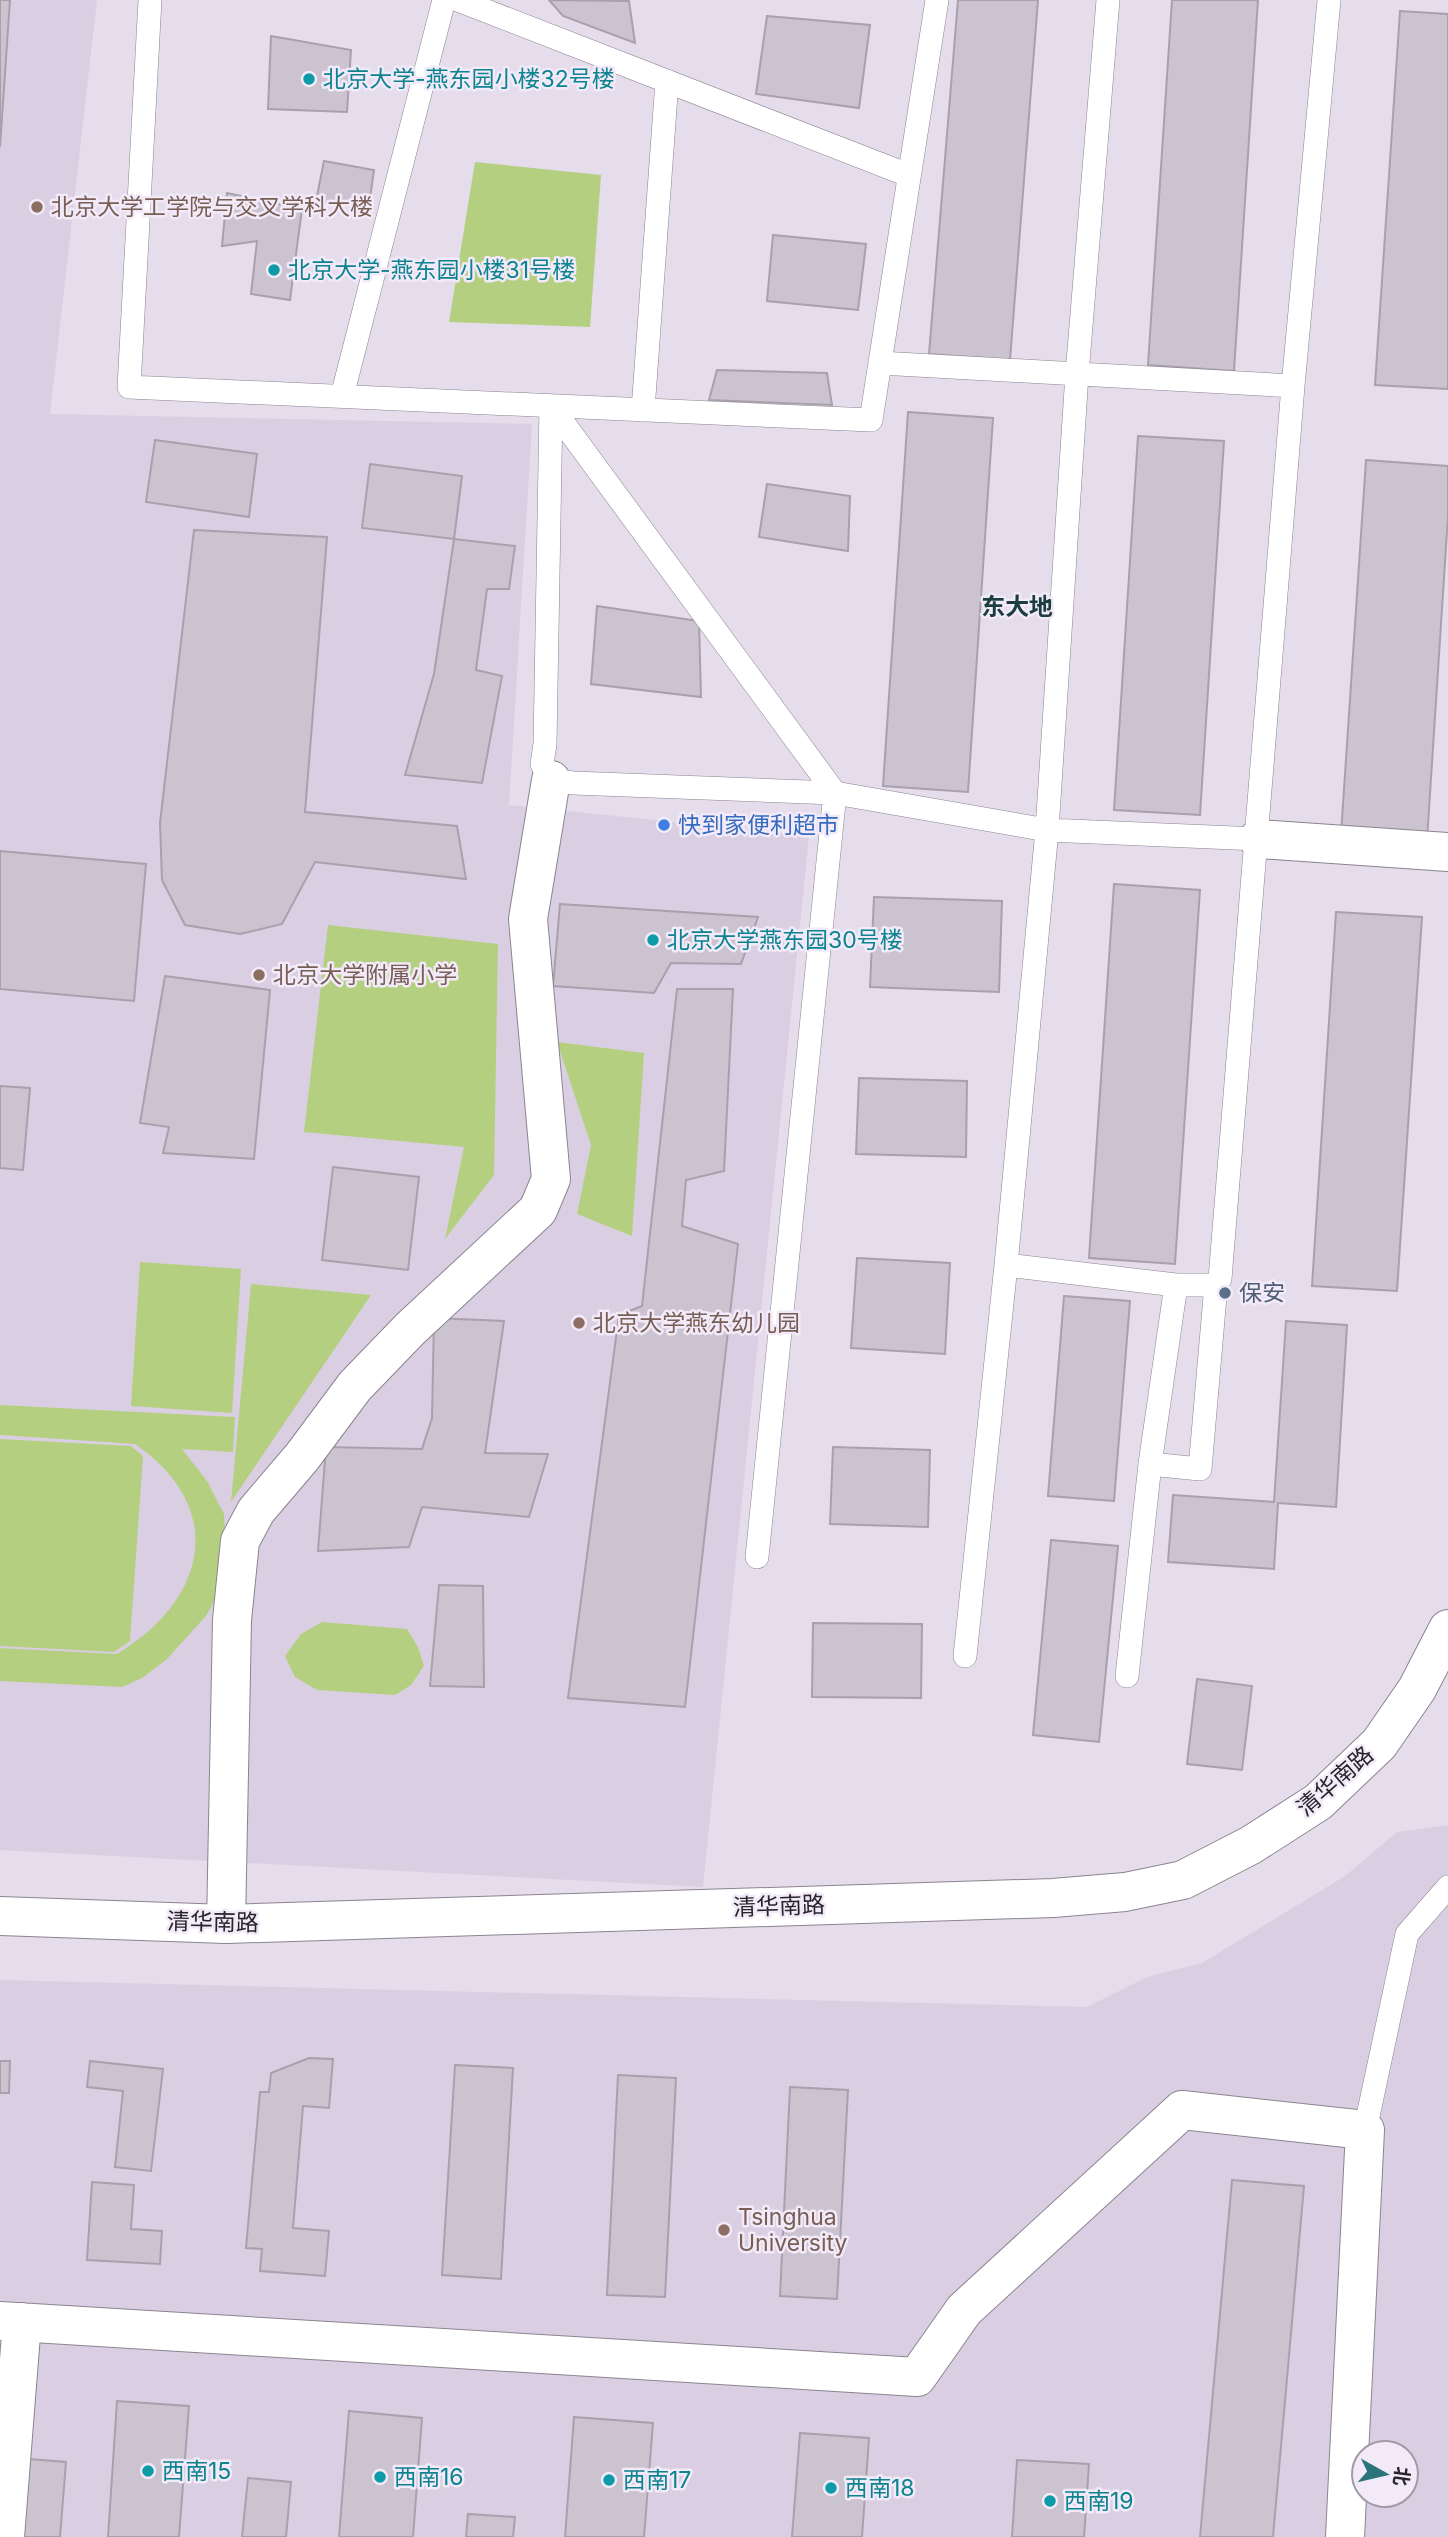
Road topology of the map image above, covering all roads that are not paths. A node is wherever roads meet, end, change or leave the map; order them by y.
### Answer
1 (150, 0) edge
2 (444, 0) edge
3 (458, 0) edge
4 (937, 0) edge
5 (1108, 0) edge
6 (1329, 0) edge
7 (667, 81) junction
8 (908, 174) junction
9 (880, 363) junction
10 (1077, 374) junction
11 (1293, 386) junction
12 (342, 396) junction
13 (551, 406) junction
14 (643, 410) junction
15 (551, 780) junction
16 (835, 793) junction
17 (1047, 830) junction
18 (1258, 839) junction
19 (1448, 852) edge
20 (1006, 1265) junction
21 (1175, 1285) junction
22 (1216, 1285) junction
23 (1150, 1464) junction
24 (757, 1557) dead end
25 (1448, 1629) edge
26 (965, 1657) dead end
27 (1128, 1676) dead end
28 (1448, 1887) edge
29 (0, 1916) edge
30 (226, 1924) junction
31 (1366, 2130) junction
32 (11, 2321) edge
33 (5, 2537) edge
34 (1345, 2537) edge

1 - 12 lane
2 - 12 lane
3 - 7 lane
4 - 8 lane
5 - 10 lane
6 - 11 lane
7 - 8 lane
7 - 14 lane
8 - 9 lane
9 - 10 lane
9 - 14 lane
10 - 11 lane
10 - 17 lane
11 - 18 lane
12 - 13 lane
13 - 14 lane
13 - 15 lane
13 - 16 lane
15 - 16 lane
15 - 30 street
16 - 17 lane
16 - 24 lane
17 - 18 lane
17 - 20 lane
18 - 19 street
18 - 22 lane
20 - 21 lane
20 - 26 lane
21 - 22 lane
21 - 23 lane
22 - 23 lane
23 - 27 lane
25 - 30 street, 清华南路
28 - 31 lane
29 - 30 street, 清华南路
31 - 32 street
31 - 34 street
32 - 33 street

